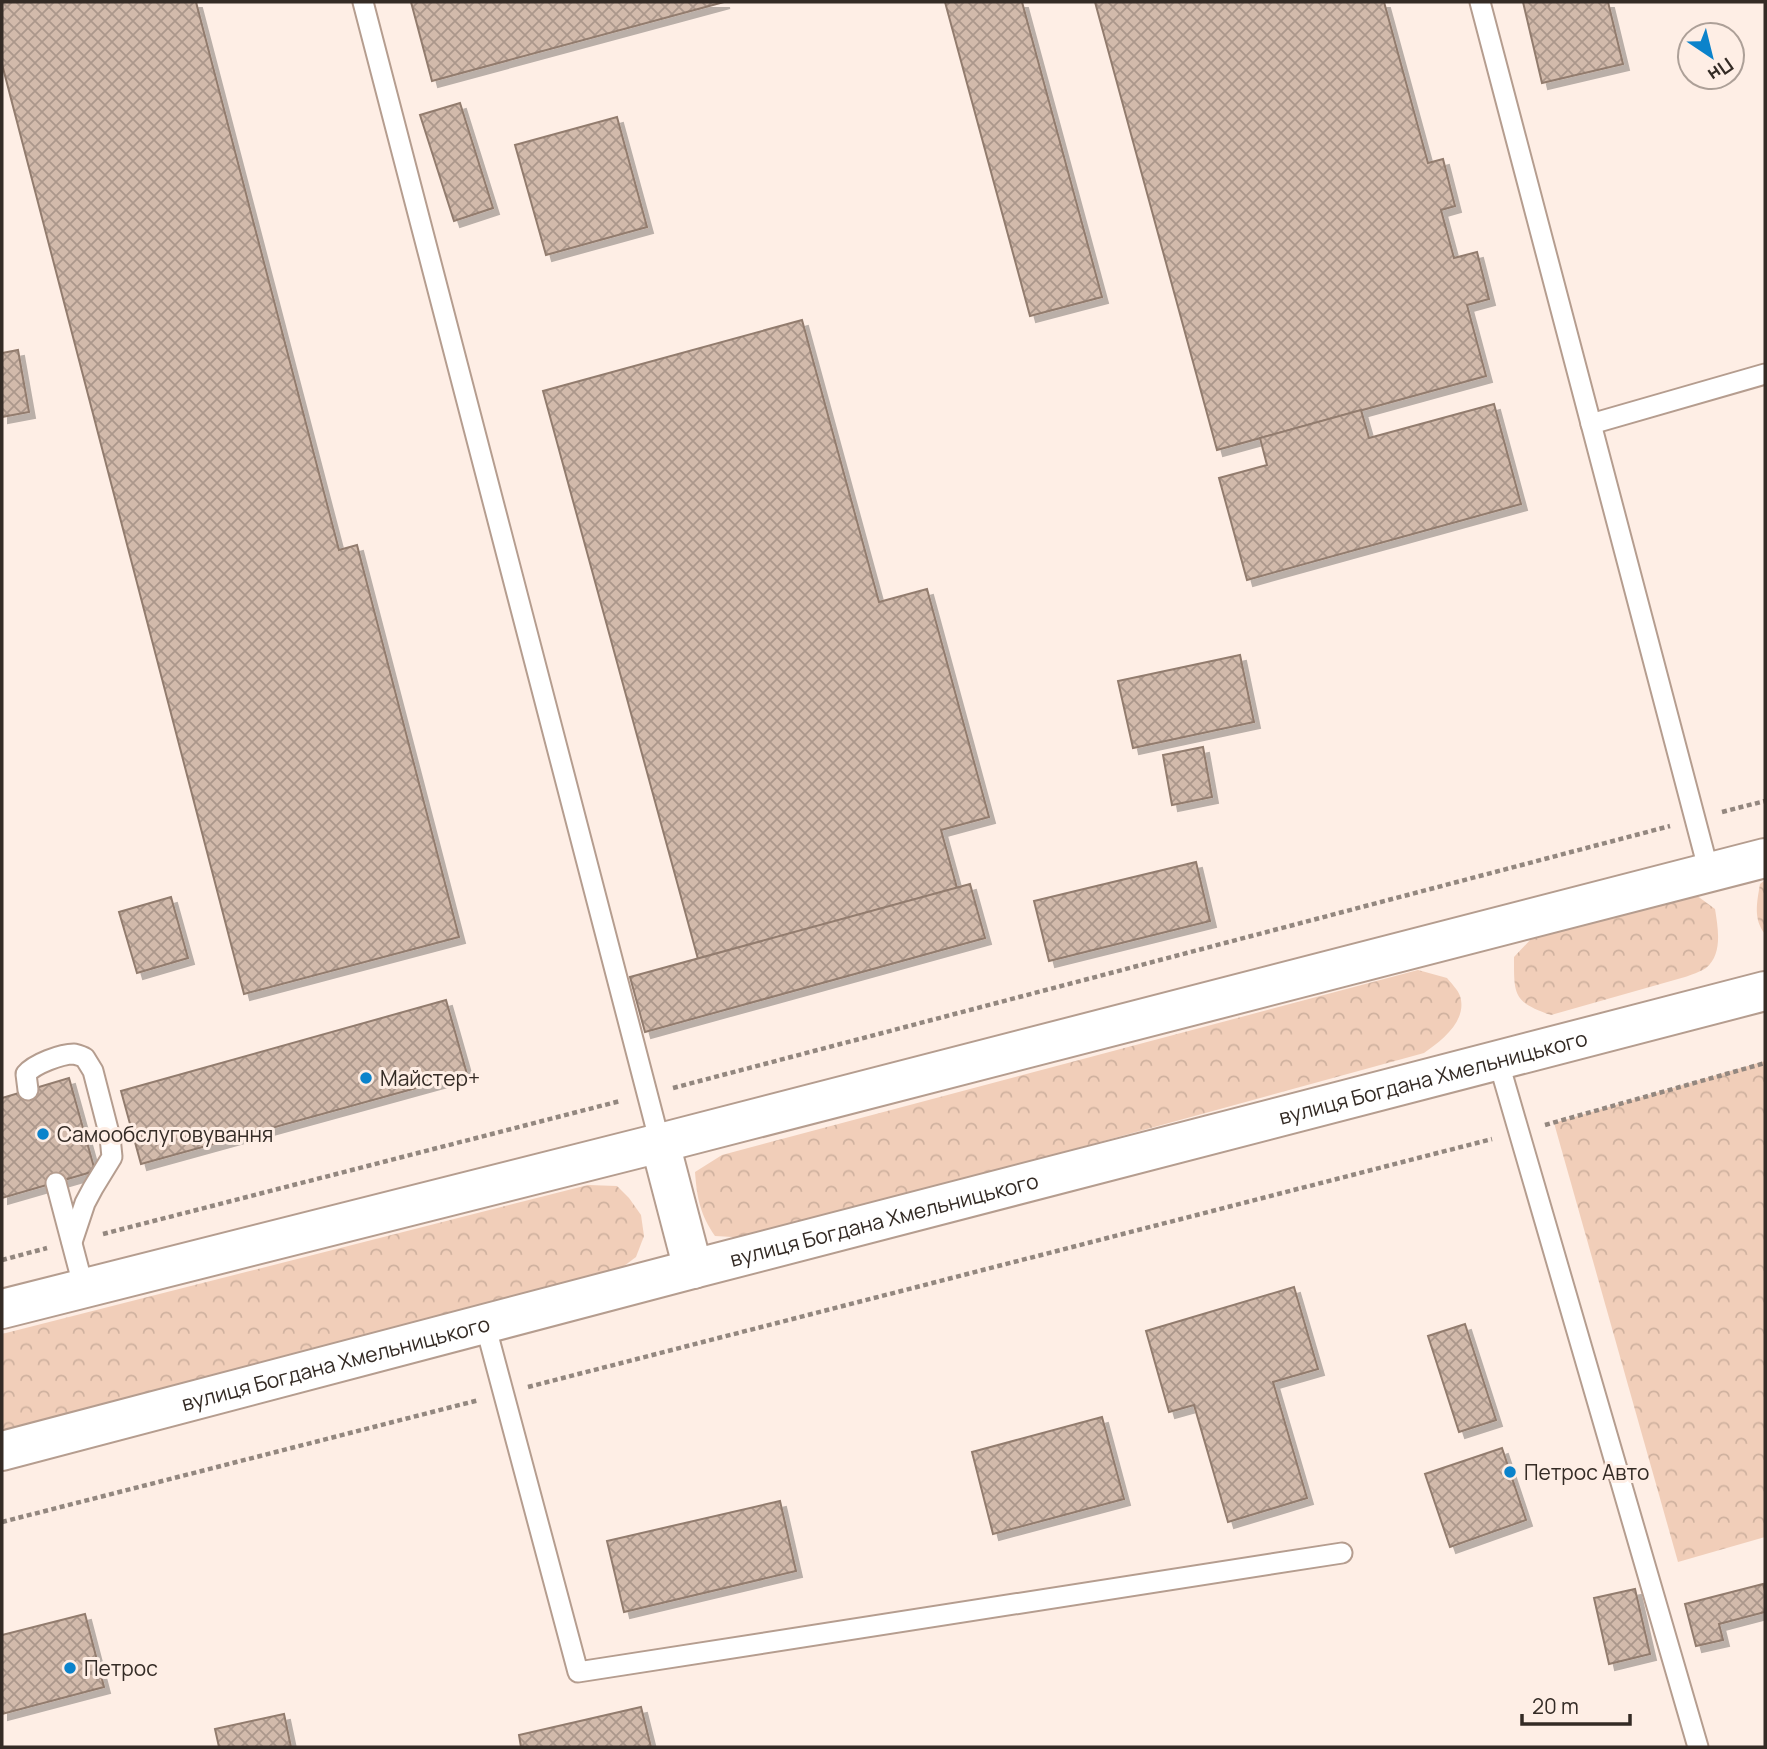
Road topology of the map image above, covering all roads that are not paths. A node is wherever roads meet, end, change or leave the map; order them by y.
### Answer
1 (363, 2) edge
2 (1480, 2) edge
3 (1765, 374) edge
4 (1591, 424) junction
5 (1765, 858) edge
6 (1709, 872) junction
7 (1765, 991) edge
8 (1498, 1060) junction
9 (28, 1090) dead end
10 (660, 1143) junction
11 (55, 1183) dead end
12 (72, 1242) junction
13 (693, 1269) junction
14 (84, 1289) junction
15 (2, 1309) edge
16 (485, 1324) junction
17 (2, 1451) edge
18 (1342, 1553) dead end
19 (1698, 1747) edge

1 - 10 lane
2 - 4 lane
3 - 4 lane
4 - 6 lane
5 - 6 street
6 - 10 street
7 - 8 street, вулиця Богдана Хмельницького
8 - 13 street, вулиця Богдана Хмельницького
8 - 19 lane
9 - 12 lane
10 - 13 street
10 - 14 street
11 - 12 lane
12 - 14 lane
13 - 16 street, вулиця Богдана Хмельницького
14 - 15 street
16 - 17 street, вулиця Богдана Хмельницького
16 - 18 lane

